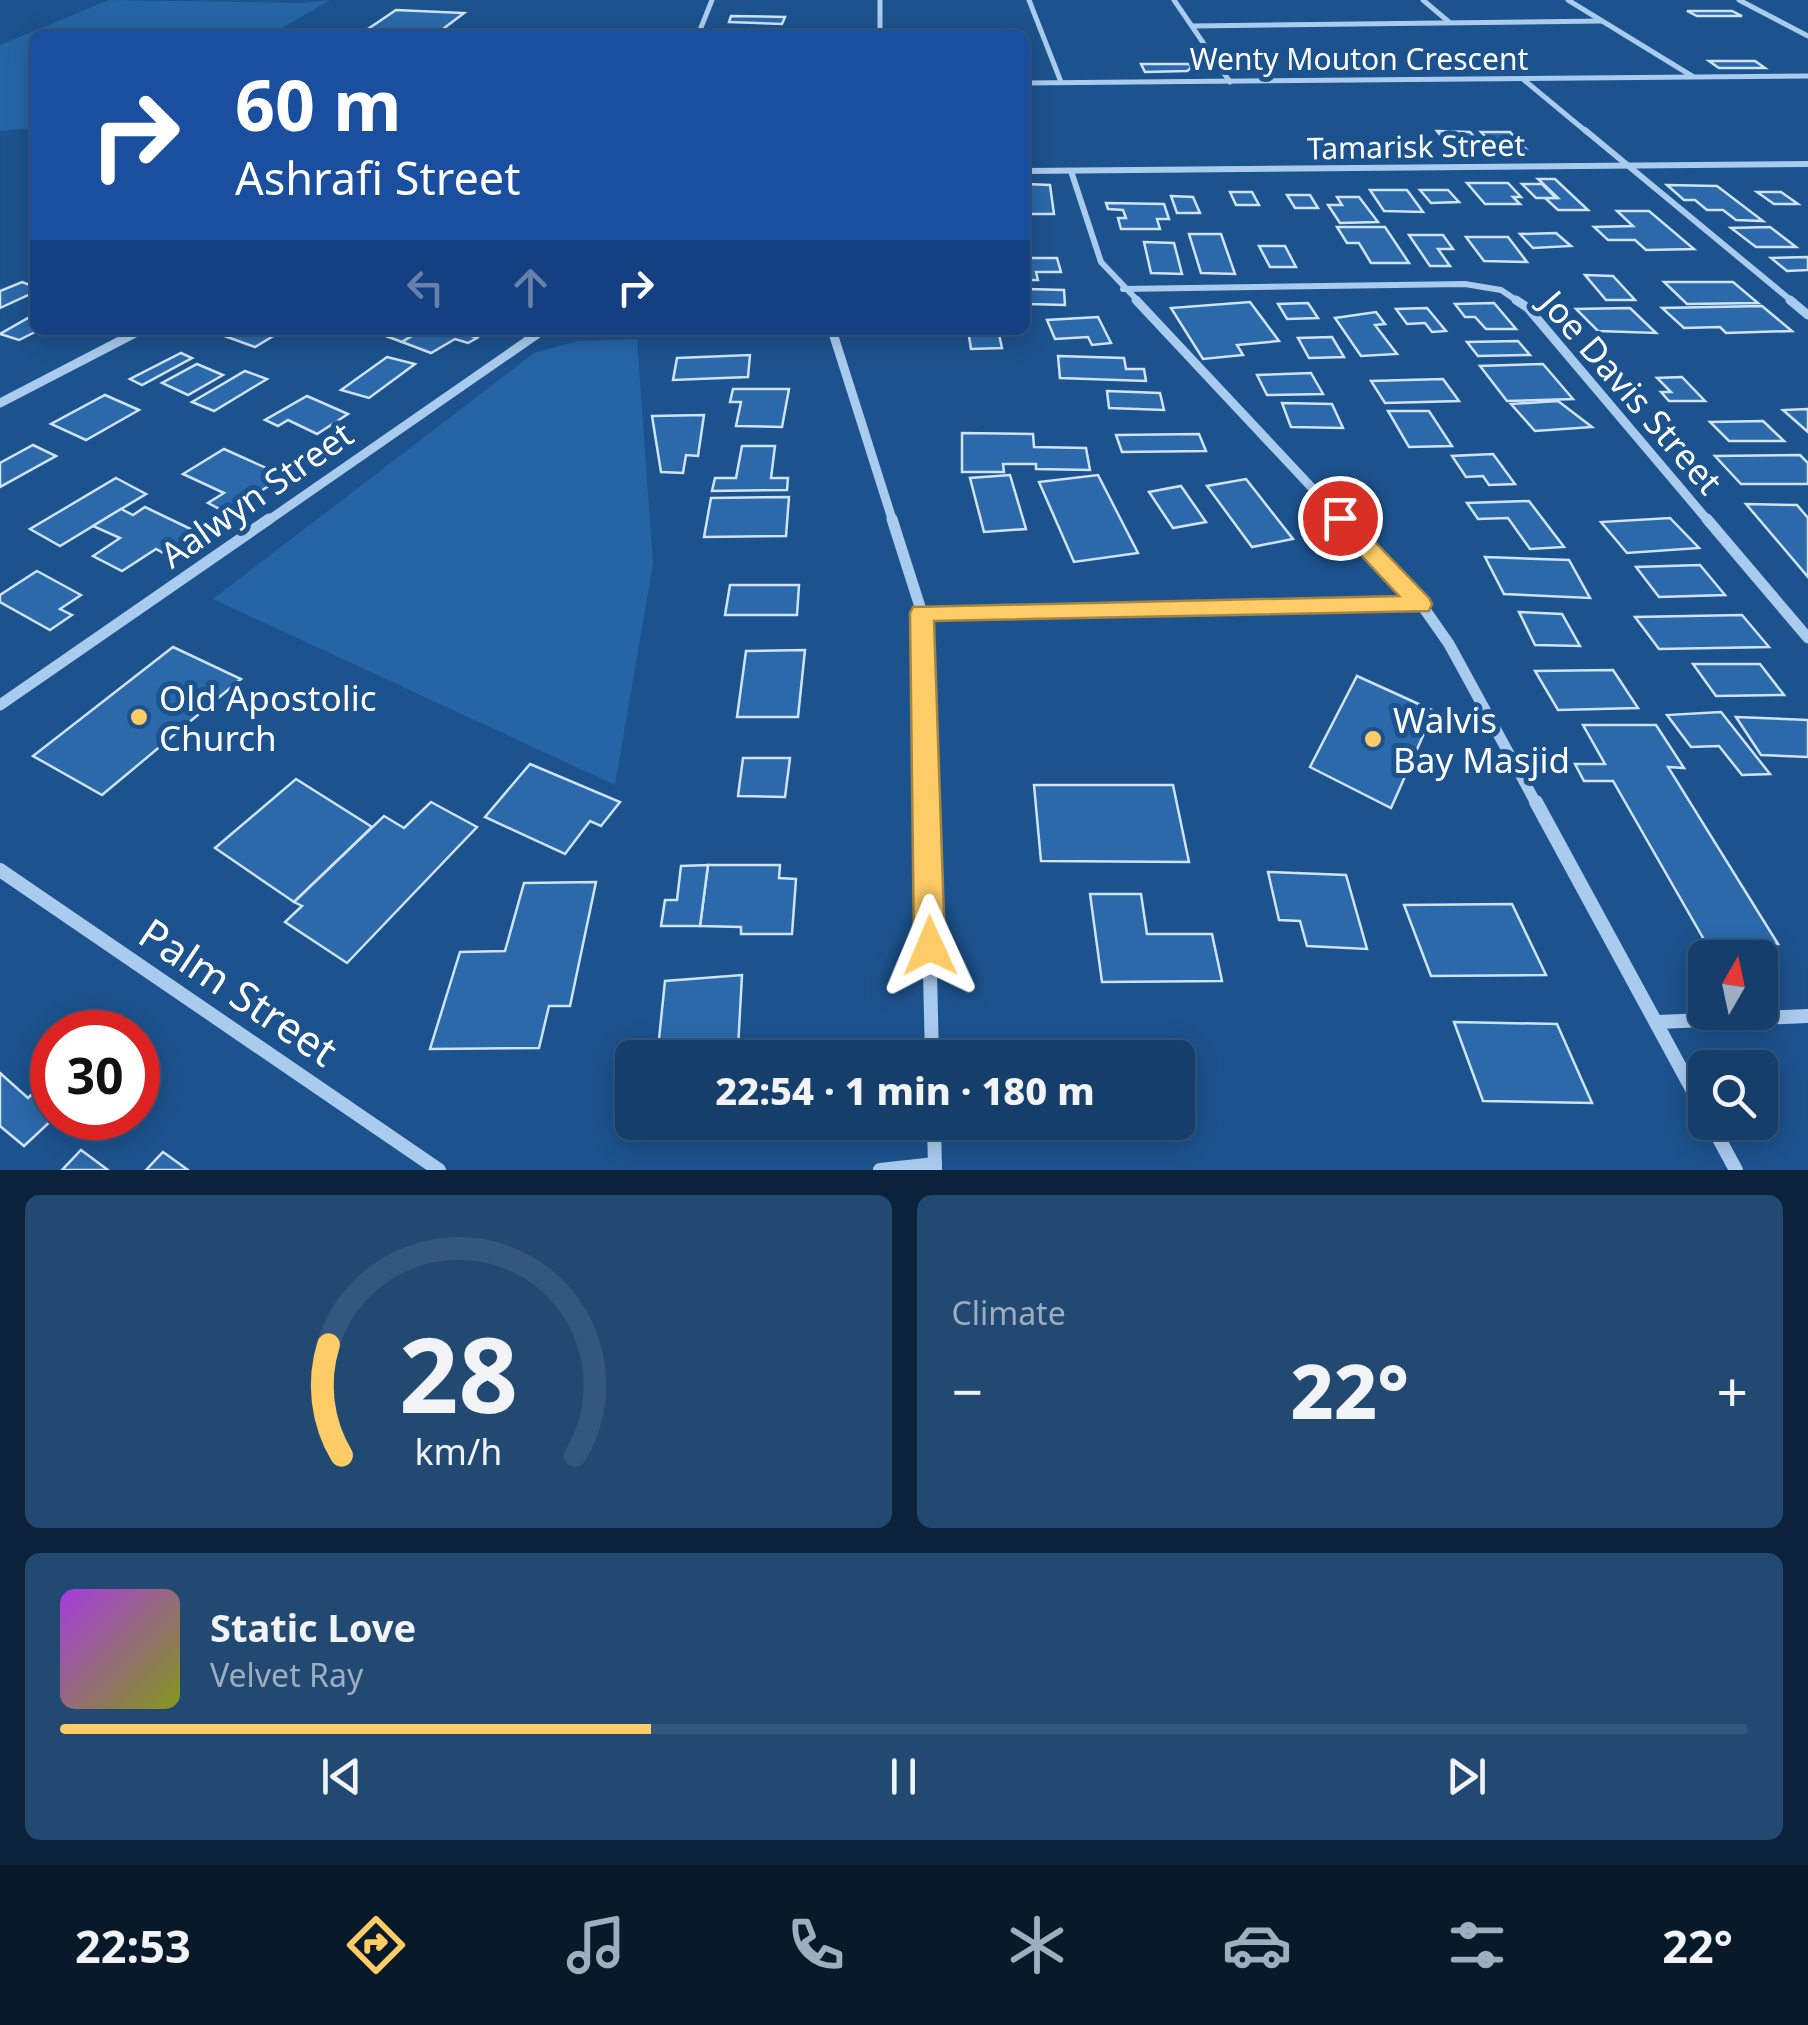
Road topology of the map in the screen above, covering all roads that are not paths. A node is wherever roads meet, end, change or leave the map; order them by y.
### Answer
1 (712, 0) edge
2 (880, 0) edge
3 (1029, 0) edge
4 (1174, 0) edge
5 (1423, 0) edge
6 (1568, 0) edge
7 (1739, 0) edge
8 (1450, 22) junction
9 (1602, 22) junction
10 (1193, 26) junction
11 (700, 30) edge
12 (880, 30) edge
13 (1808, 36) edge
14 (1692, 76) junction
15 (1808, 76) edge
16 (1524, 80) junction
17 (1061, 82) junction
18 (1230, 82) junction
19 (1030, 83) edge
20 (1808, 164) edge
21 (1626, 166) junction
22 (1030, 171) edge
23 (1071, 172) junction
24 (1124, 289) junction
25 (1808, 315) edge
26 (130, 335) edge
27 (536, 335) edge
28 (834, 335) edge
29 (2, 400) edge
30 (1421, 604) junction
31 (922, 613) junction
32 (1806, 632) edge
33 (0, 705) edge
34 (0, 870) edge
35 (1808, 1016) edge
36 (1656, 1022) junction
37 (932, 1040) edge
38 (1688, 1081) edge
39 (934, 1140) edge
40 (1720, 1140) edge
41 (935, 1167) edge
42 (439, 1170) edge
43 (880, 1170) edge
44 (1736, 1170) edge

1 - 11 street
2 - 12 street
3 - 17 street
4 - 10 street
5 - 8 street
6 - 9 street
7 - 13 street
8 - 9 street
8 - 10 street
9 - 14 street
10 - 18 street
14 - 15 street, Wenty Mouton Crescent
14 - 16 street, Wenty Mouton Crescent
16 - 18 street, Wenty Mouton Crescent
16 - 21 street
17 - 18 street, Wenty Mouton Crescent
17 - 19 street, Wenty Mouton Crescent
20 - 21 street, Tamarisk Street
21 - 23 street, Tamarisk Street
21 - 25 street
22 - 23 street, Tamarisk Street
23 - 24 street
24 - 30 street
24 - 32 street, Joe Davis Street
26 - 29 street
27 - 33 street, Aalwyn Street
28 - 31 street
30 - 31 street
30 - 36 street
31 - 37 street
34 - 42 street, Palm Street
35 - 36 street
36 - 38 street
39 - 41 street
40 - 44 street
41 - 43 street

